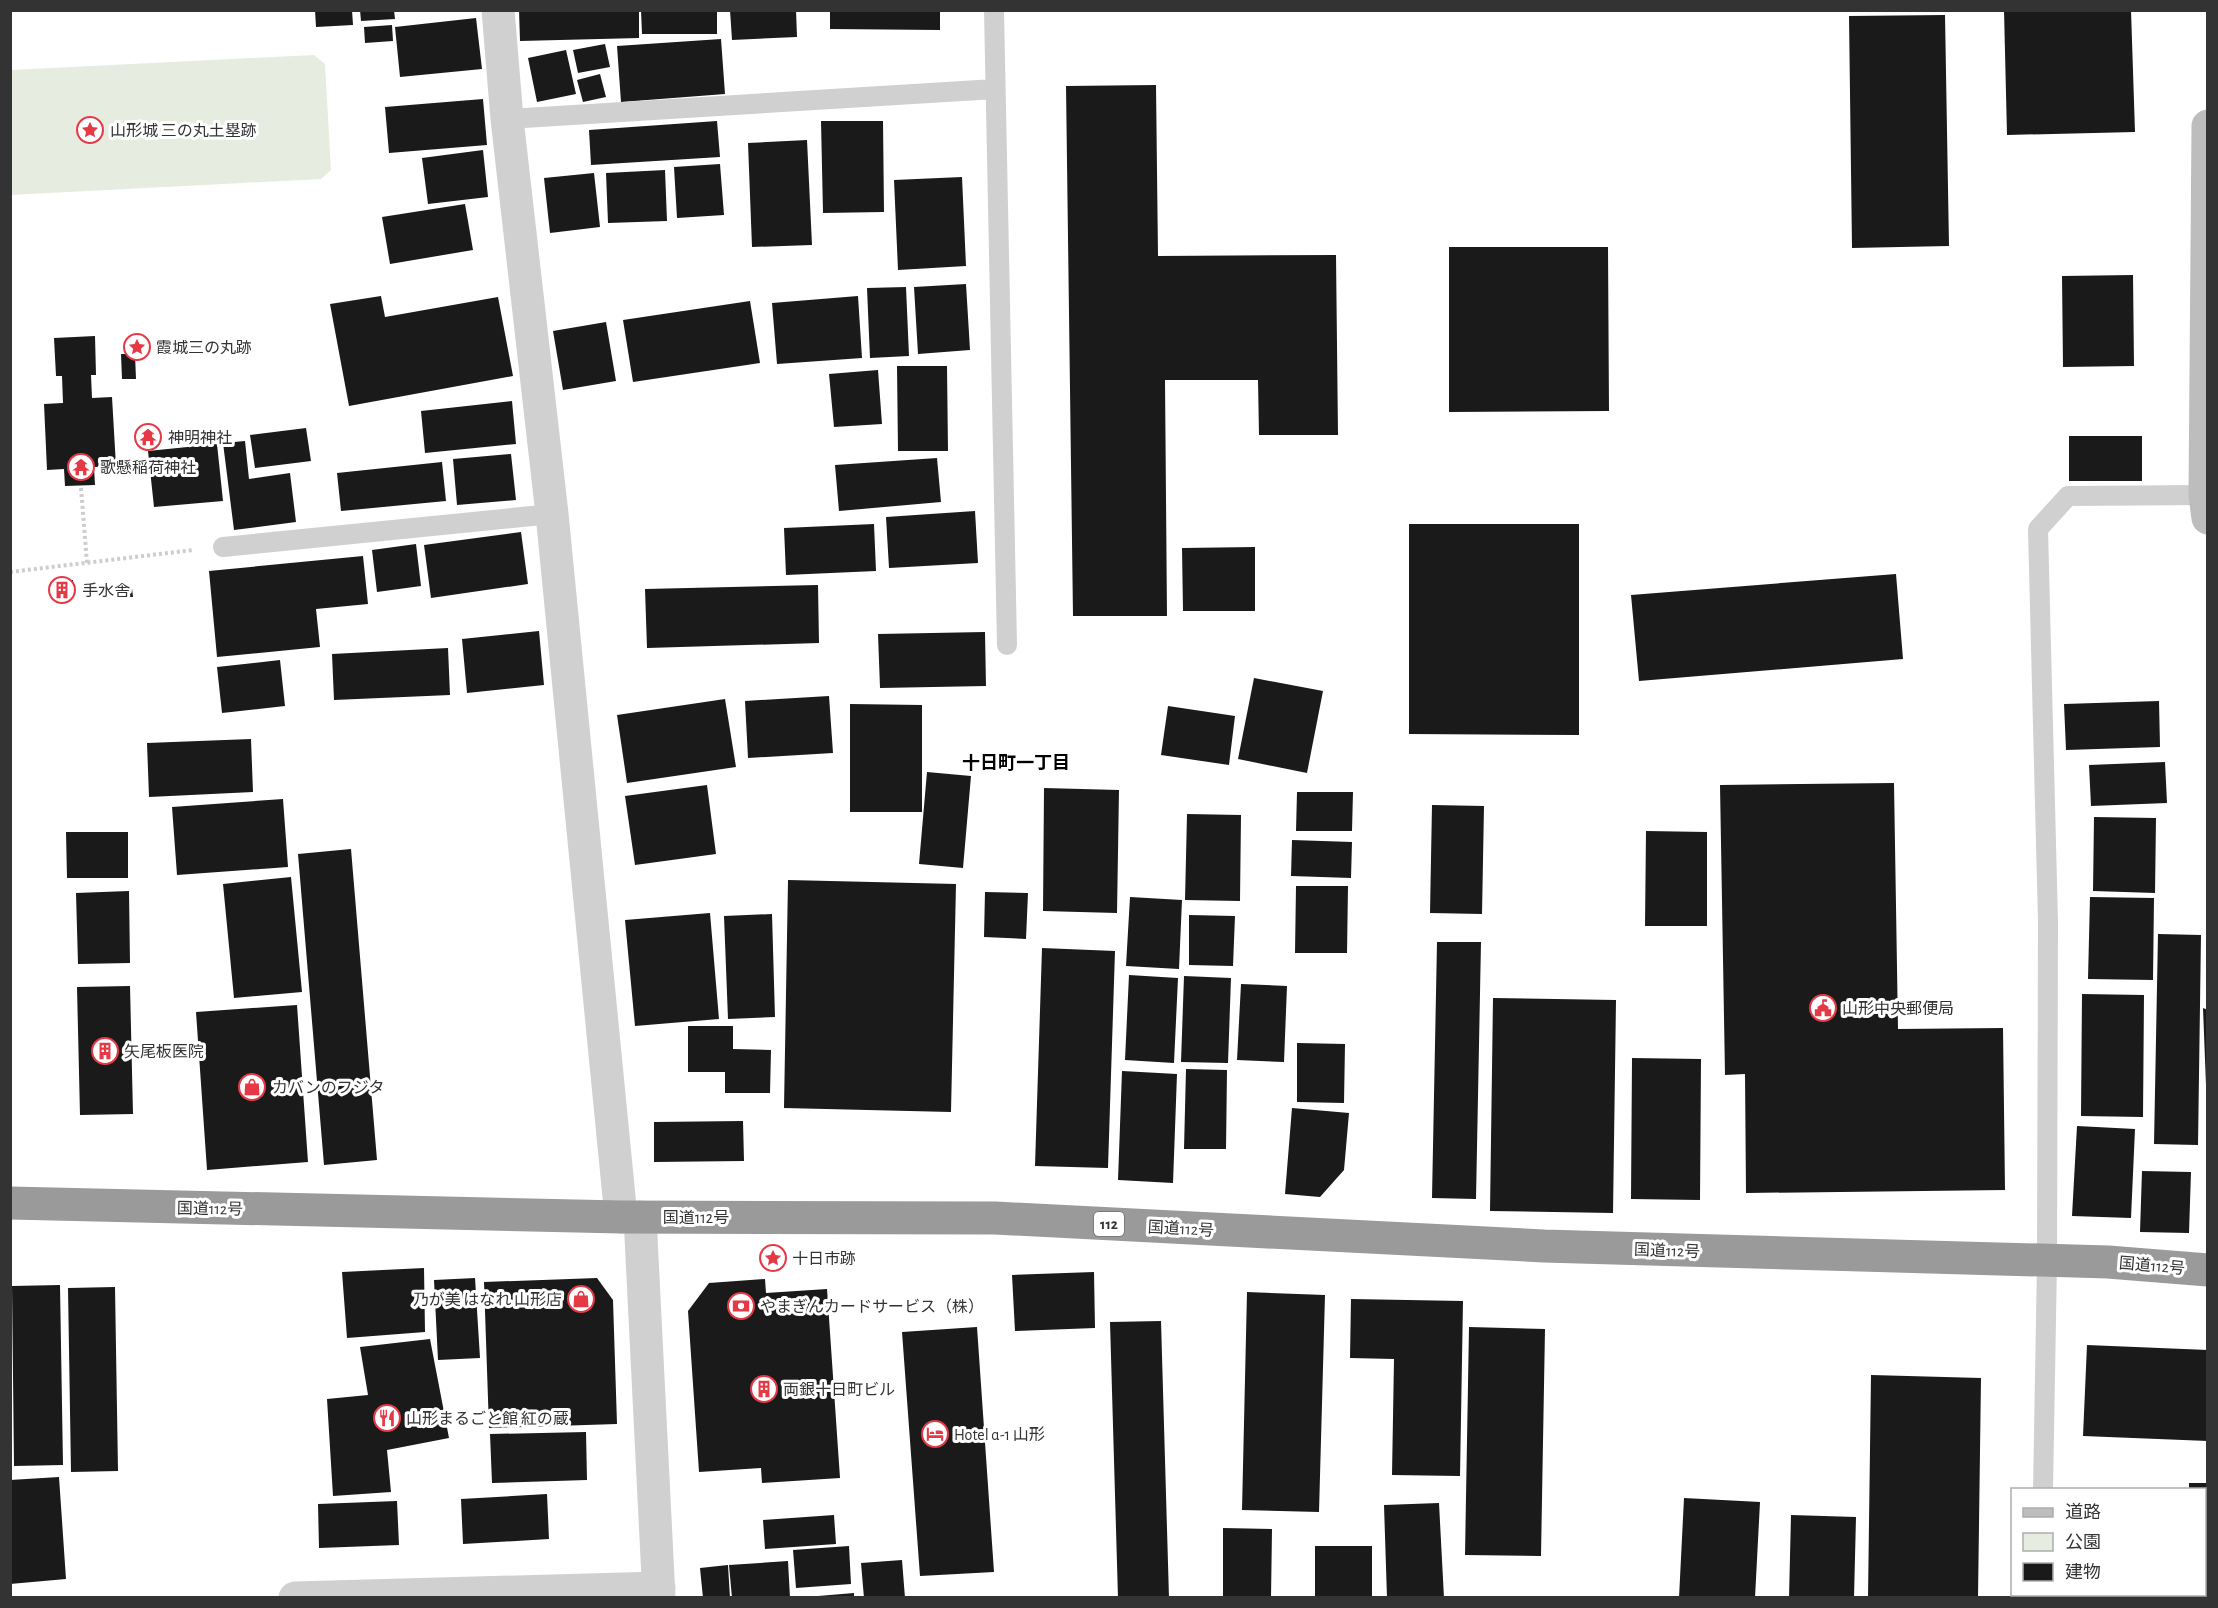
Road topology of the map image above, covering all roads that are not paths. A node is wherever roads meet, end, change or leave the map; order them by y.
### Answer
1 (498, 10) edge
2 (994, 10) edge
3 (995, 89) junction
4 (507, 119) junction
5 (2208, 126) edge
6 (2206, 506) edge
7 (552, 514) junction
8 (223, 547) road end
9 (1006, 645) dead end
10 (10, 1203) edge
11 (631, 1217) junction
12 (2047, 1262) junction
13 (2208, 1270) edge
14 (2043, 1488) edge
15 (659, 1593) edge
16 (295, 1598) edge

1 - 4 street
2 - 3 lane
3 - 4 lane
3 - 9 lane
4 - 7 street
5 - 6 street
6 - 12 lane
7 - 8 lane
7 - 11 street
10 - 11 highway, 国道112号 / 112
11 - 12 highway, 国道112号 / 112
11 - 15 street
12 - 13 highway, 国道112号 / 112
12 - 14 lane
15 - 16 street

